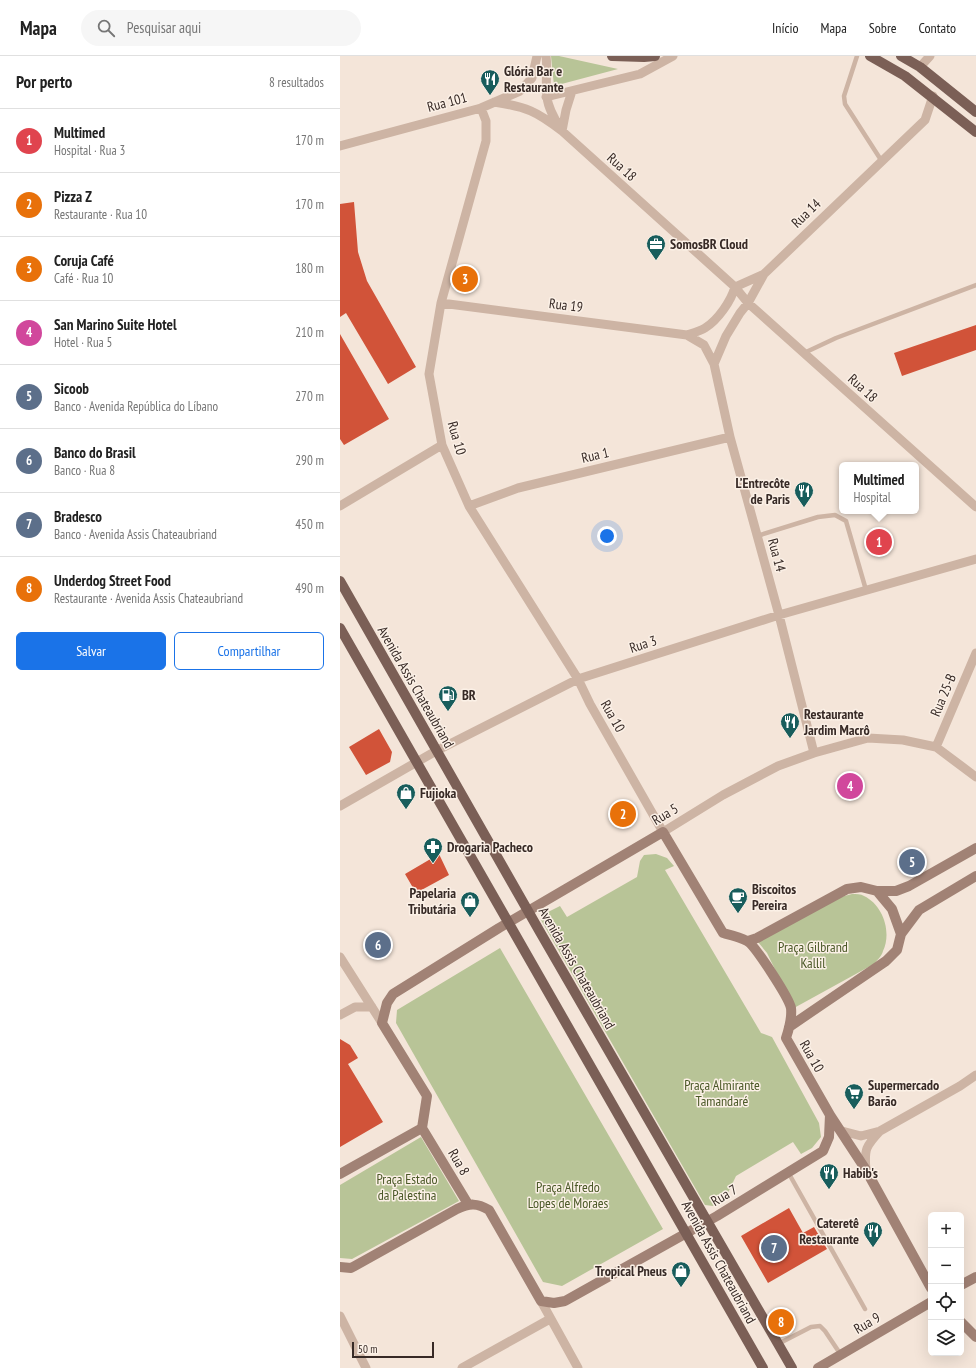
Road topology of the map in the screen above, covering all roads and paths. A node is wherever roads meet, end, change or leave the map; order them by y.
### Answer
1 (537, 56) edge
2 (546, 56) edge
3 (612, 56) edge
4 (655, 56) edge
5 (673, 56) edge
6 (857, 56) edge
7 (870, 56) edge
8 (901, 56) edge
9 (930, 56) edge
10 (920, 67) junction
11 (572, 91) junction
12 (932, 96) junction
13 (546, 97) junction
14 (494, 102) junction
15 (481, 108) junction
16 (976, 112) edge
17 (562, 132) junction
18 (976, 132) edge
19 (340, 146) edge
20 (881, 160) junction
21 (764, 274) junction
22 (976, 285) edge
23 (735, 287) junction
24 (441, 303) junction
25 (748, 303) junction
26 (687, 335) junction
27 (804, 353) junction
28 (714, 364) junction
29 (730, 437) junction
30 (442, 445) junction
31 (340, 506) edge
32 (469, 506) junction
33 (976, 507) edge
34 (757, 536) junction
35 (976, 559) edge
36 (340, 581) edge
37 (866, 590) junction
38 (779, 615) junction
39 (340, 628) edge
40 (976, 653) edge
41 (578, 679) junction
42 (936, 747) junction
43 (436, 751) junction
44 (814, 753) junction
45 (418, 763) junction
46 (976, 776) edge
47 (340, 806) edge
48 (663, 832) junction
49 (976, 848) edge
50 (976, 876) edge
51 (877, 891) junction
52 (529, 912) junction
53 (509, 923) junction
54 (901, 934) junction
55 (748, 941) junction
56 (340, 957) edge
57 (372, 1007) junction
58 (340, 1015) edge
59 (382, 1023) junction
60 (789, 1027) junction
61 (976, 1075) edge
62 (830, 1115) junction
63 (422, 1128) junction
64 (842, 1131) junction
65 (880, 1131) junction
66 (866, 1170) junction
67 (788, 1172) junction
68 (340, 1174) edge
69 (468, 1204) junction
70 (707, 1222) junction
71 (687, 1233) junction
72 (340, 1267) edge
73 (350, 1268) junction
74 (340, 1277) edge
75 (976, 1277) edge
76 (929, 1284) edge
77 (963, 1284) edge
78 (541, 1301) junction
79 (928, 1304) edge
80 (866, 1309) dead end
81 (340, 1316) edge
82 (550, 1319) junction
83 (964, 1325) edge
84 (976, 1336) edge
85 (778, 1344) junction
86 (841, 1355) junction
87 (366, 1368) edge
88 (462, 1368) edge
89 (578, 1368) edge
90 (763, 1368) edge
91 (792, 1368) edge
92 (818, 1368) edge

1 - 14 street, Rua 101
2 - 13 street, Rua 18
3 - 4 main road
5 - 11 street
6 - 20 lane
7 - 12 main road
8 - 10 main road
9 - 10 street
10 - 16 main road
11 - 13 street
11 - 17 street
12 - 18 main road
12 - 20 street, Rua 14
13 - 17 street, Rua 18
14 - 15 street, Rua 101
14 - 17 street, Rua 18
15 - 19 street, Rua 101
15 - 24 street, Rua 10
17 - 23 street, Rua 18
20 - 21 street, Rua 14
21 - 23 street
21 - 25 street, Rua 14
22 - 27 lane
23 - 25 street, Rua 18
23 - 26 street
24 - 26 street, Rua 19
24 - 30 street, Rua 10
25 - 27 street, Rua 18
25 - 28 street, Rua 14
26 - 28 street, Rua 14
27 - 33 street, Rua 18
28 - 29 street, Rua 14
29 - 32 street, Rua 1
29 - 34 street, Rua 14
30 - 31 street
30 - 32 street, Rua 10
32 - 41 street, Rua 10
34 - 37 lane
34 - 38 street, Rua 14
35 - 37 street, Rua 3
36 - 43 main road, Avenida Assis Chateaubriand
37 - 38 street, Rua 3
38 - 41 street, Rua 3
38 - 44 street, Rua 14
39 - 45 main road, Avenida Assis Chateaubriand
40 - 42 street, Rua 25-B
41 - 43 street, Rua 3
41 - 48 street, Rua 10
42 - 44 street, Rua 5
42 - 46 street, Rua 5
43 - 45 street, Rua 3
43 - 52 main road, Avenida Assis Chateaubriand
44 - 48 street, Rua 5
45 - 47 street, Rua 3
45 - 53 main road, Avenida Assis Chateaubriand
48 - 52 main road, Rua 5
48 - 55 main road, Rua 10
49 - 51 main road
50 - 54 main road
51 - 54 main road
51 - 55 main road
52 - 53 main road, Rua 5
52 - 70 main road, Avenida Assis Chateaubriand
53 - 59 main road, Rua 5
53 - 71 main road, Avenida Assis Chateaubriand
54 - 60 main road
55 - 60 main road, Rua 10
56 - 57 street
57 - 58 street
57 - 59 street
59 - 63 main road
60 - 62 main road, Rua 10
61 - 65 street
62 - 64 main road, Rua 10
62 - 67 main road, Rua 7
63 - 68 main road
63 - 69 main road, Rua 8
64 - 65 street
64 - 66 main road, Rua 10
65 - 66 street
66 - 76 main road, Rua 10
67 - 70 main road, Rua 7
67 - 80 lane
69 - 73 main road
69 - 78 main road
70 - 71 main road, Rua 7
70 - 85 main road, Avenida Assis Chateaubriand
71 - 78 main road, Rua 7
71 - 90 main road, Avenida Assis Chateaubriand
72 - 73 main road
73 - 74 main road
75 - 77 main road
78 - 82 street
79 - 86 main road, Rua 9
81 - 87 street
82 - 88 street
82 - 89 street
83 - 84 main road
85 - 86 lane
85 - 91 main road, Avenida Assis Chateaubriand
86 - 92 main road, Rua 9

